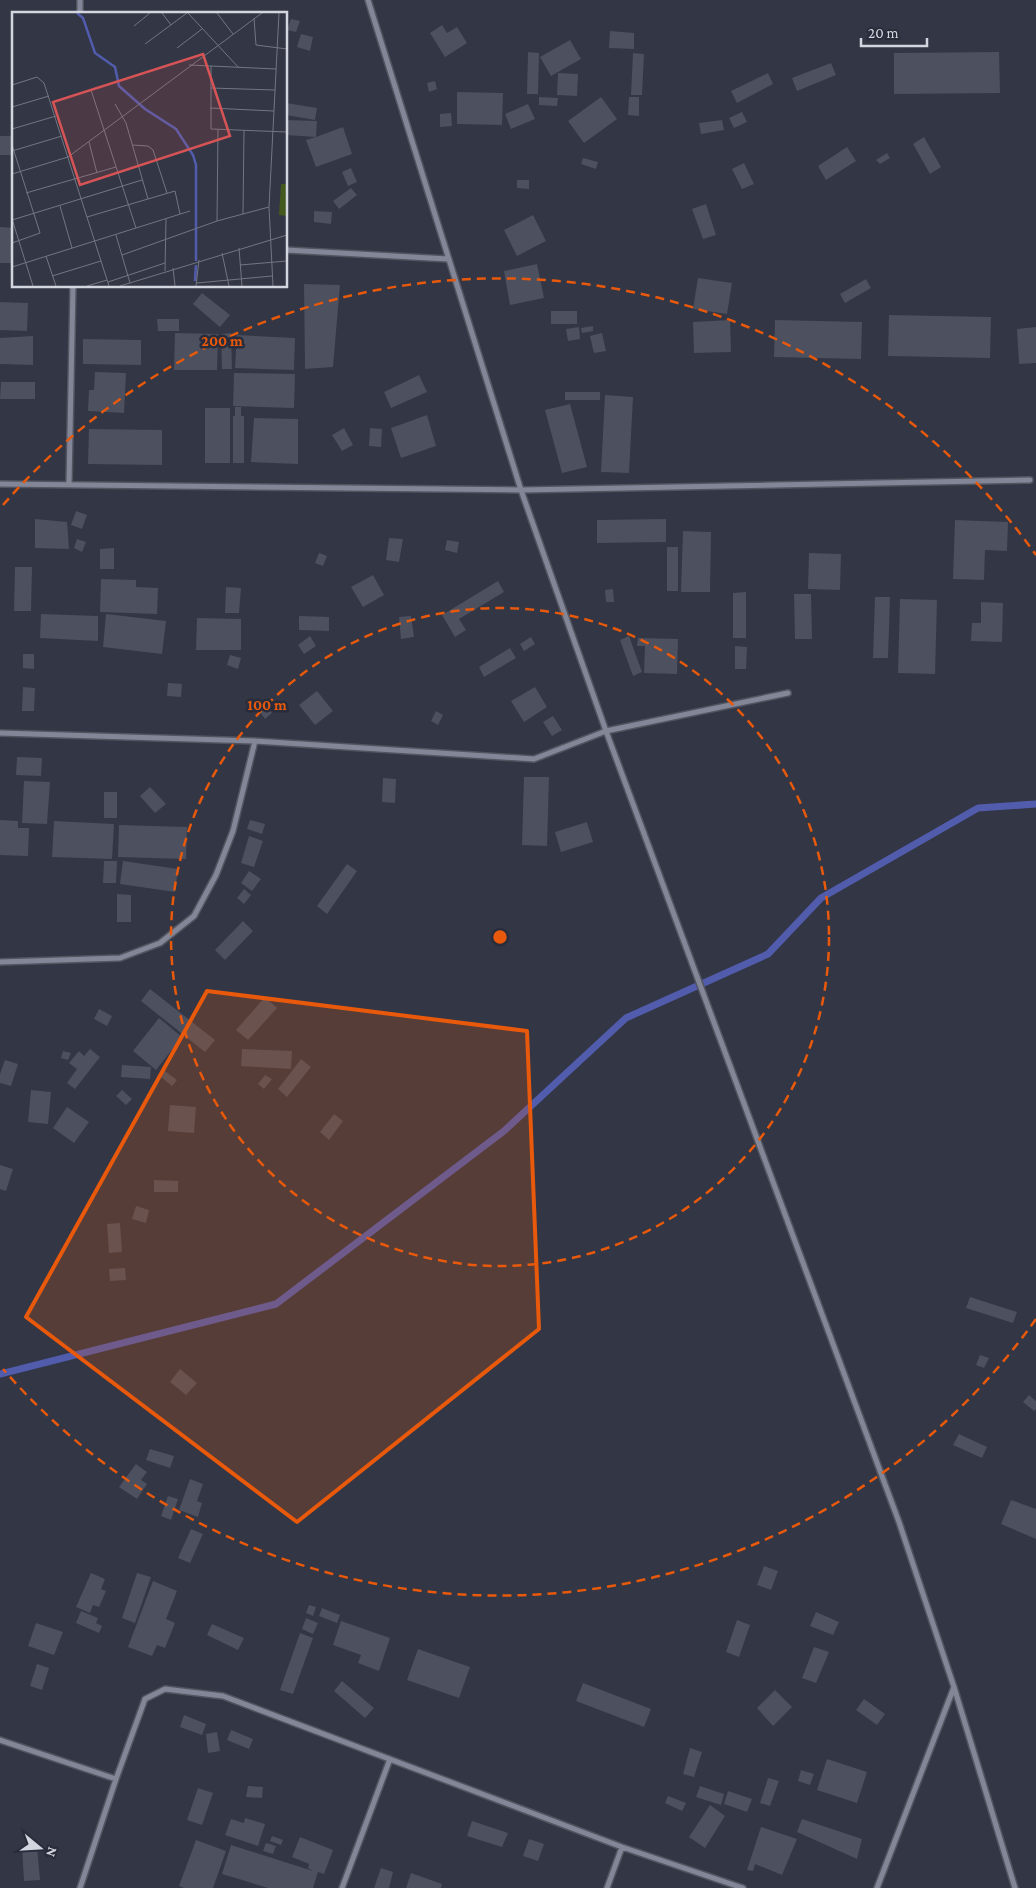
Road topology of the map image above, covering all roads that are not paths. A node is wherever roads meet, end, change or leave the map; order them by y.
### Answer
1 (368, 0) edge
2 (288, 250) edge
3 (448, 259) junction
4 (74, 288) edge
5 (1030, 480) dead end
6 (69, 483) junction
7 (0, 484) edge
8 (521, 490) junction
9 (788, 692) dead end
10 (606, 731) junction
11 (0, 733) edge
12 (256, 741) junction
13 (0, 962) edge
14 (954, 1687) junction
15 (0, 1740) edge
16 (390, 1759) junction
17 (116, 1779) junction
18 (622, 1847) junction
19 (80, 1888) edge
20 (342, 1888) edge
21 (607, 1888) edge
22 (743, 1888) edge
23 (876, 1888) edge
24 (1015, 1888) edge

1 - 3 street
2 - 3 street
3 - 8 street
4 - 6 street
5 - 8 street
6 - 7 street
6 - 8 street
8 - 10 street
9 - 10 street
10 - 12 street
10 - 14 street
11 - 12 street
12 - 13 street
14 - 23 street
14 - 24 street
15 - 17 street
16 - 17 street
16 - 18 street
16 - 20 street
17 - 19 street
18 - 21 street
18 - 22 street

